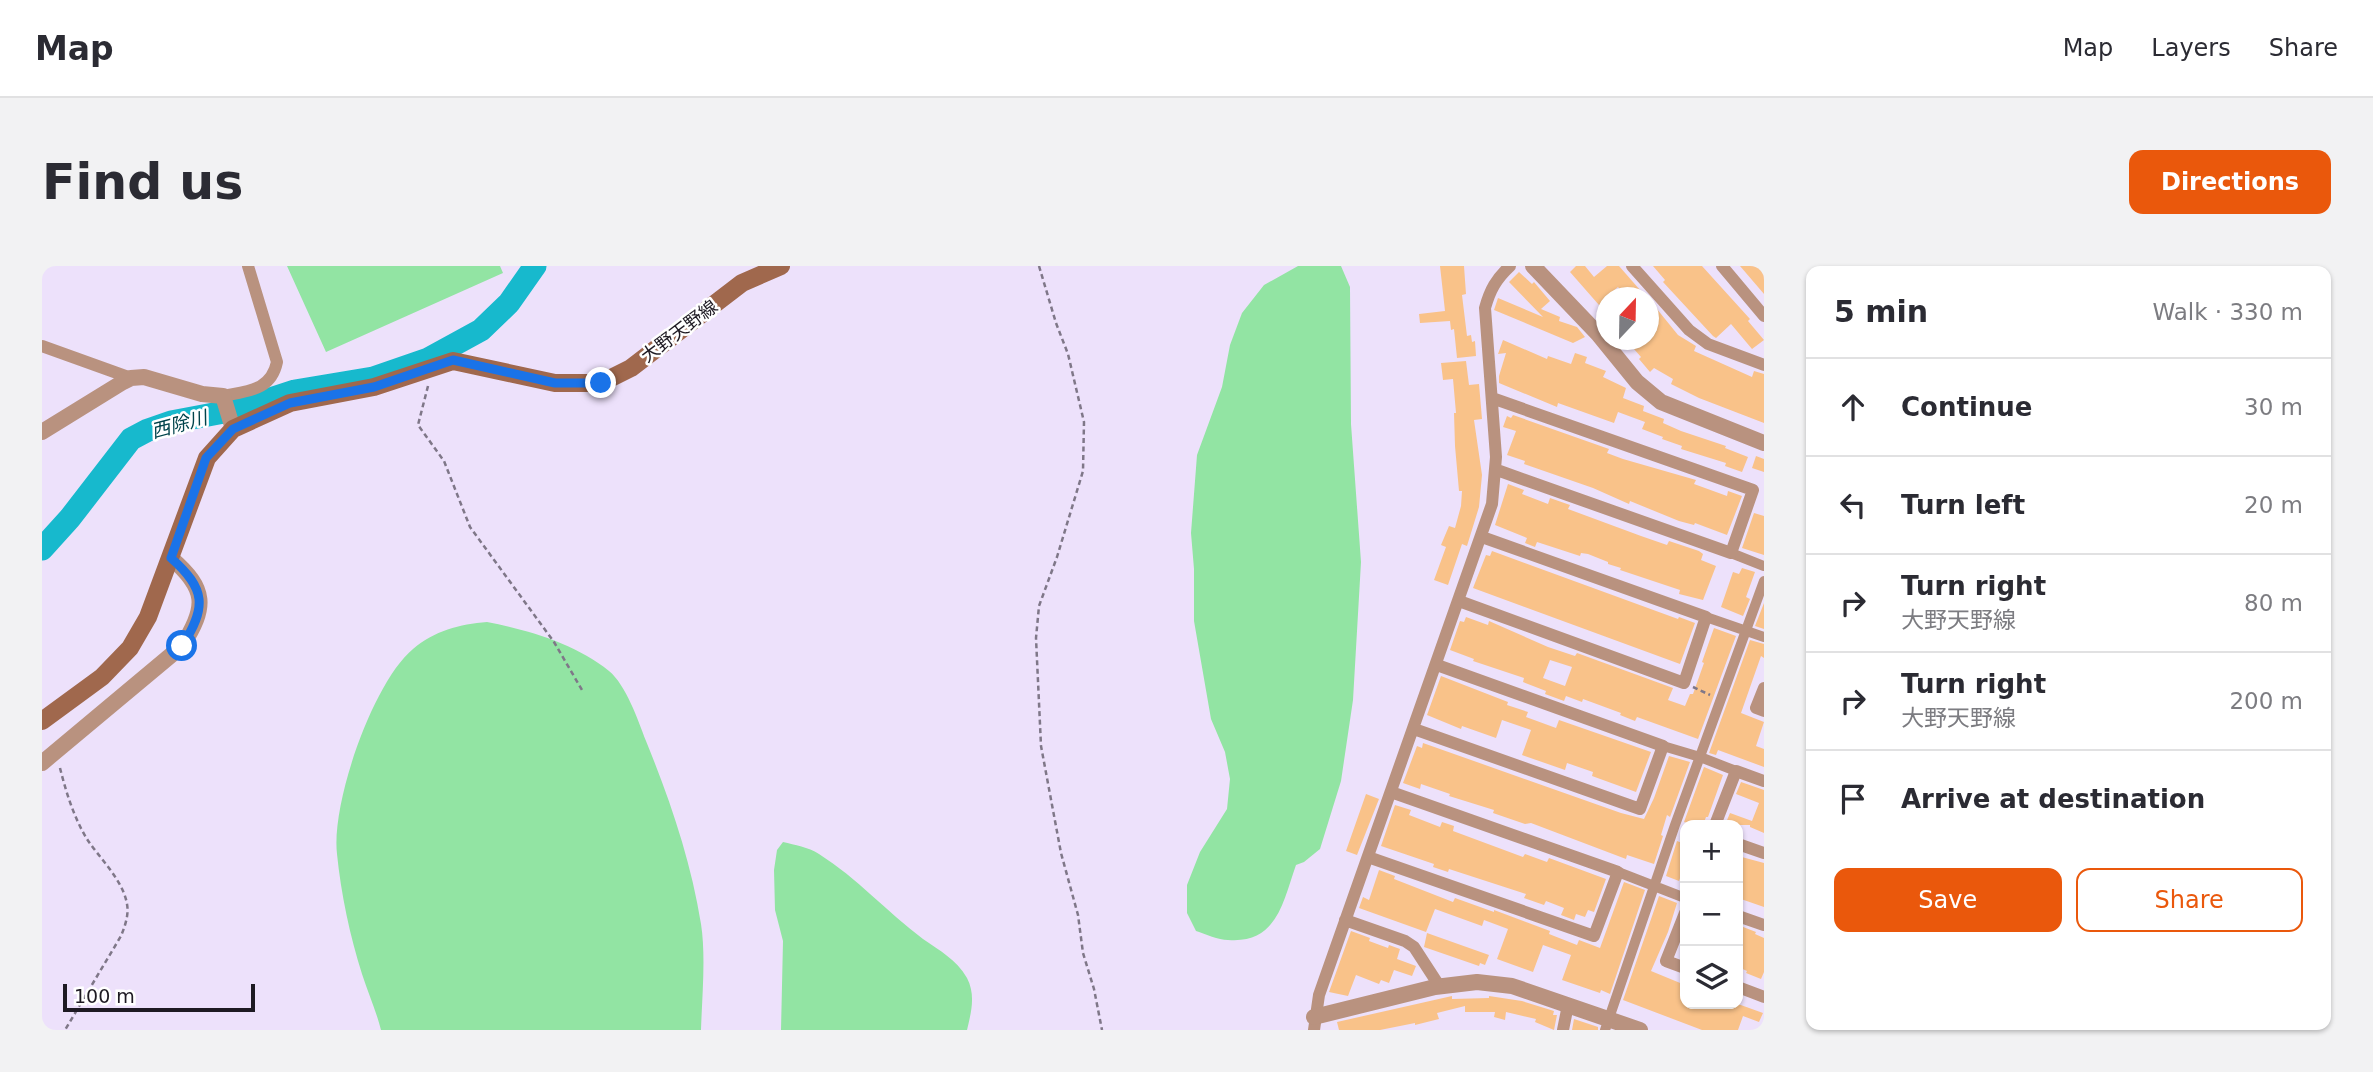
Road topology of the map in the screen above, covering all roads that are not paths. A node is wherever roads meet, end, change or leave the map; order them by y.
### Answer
1 (248, 266) edge
2 (781, 266) edge
3 (1510, 266) edge
4 (1534, 266) edge
5 (1632, 266) edge
6 (1722, 266) edge
7 (1764, 316) edge
8 (42, 346) edge
9 (1764, 365) edge
10 (131, 378) junction
11 (1492, 398) junction
12 (227, 412) junction
13 (42, 432) edge
14 (1764, 443) edge
15 (1496, 470) junction
16 (1482, 537) junction
17 (1731, 553) junction
18 (171, 558) junction
19 (1764, 566) edge
20 (1764, 581) edge
21 (1459, 601) junction
22 (1706, 617) junction
23 (1745, 631) junction
24 (1764, 637) edge
25 (1437, 665) junction
26 (1764, 688) edge
27 (1764, 711) edge
28 (42, 721) edge
29 (1414, 729) junction
30 (1663, 746) junction
31 (1700, 757) junction
32 (42, 763) edge
33 (1736, 771) junction
34 (1764, 781) edge
35 (1391, 792) junction
36 (1718, 820) edge
37 (1743, 846) edge
38 (1764, 853) edge
39 (1368, 857) junction
40 (1618, 872) junction
41 (1654, 885) junction
42 (1680, 896) edge
43 (1743, 918) edge
44 (1345, 920) junction
45 (1764, 925) edge
46 (1680, 926) edge
47 (1680, 966) edge
48 (1440, 986) junction
49 (1743, 989) edge
50 (1764, 997) edge
51 (1568, 1005) junction
52 (1314, 1024) edge
53 (1607, 1024) edge
54 (1563, 1030) edge
55 (1640, 1030) edge

1 - 12 street
2 - 12 main road, 大野天野線
3 - 11 street
4 - 14 street
5 - 9 street
6 - 7 street
8 - 10 street
10 - 12 street
10 - 13 street
11 - 15 street
11 - 17 street
12 - 18 main road, 大野天野線
15 - 16 street
15 - 17 street
16 - 21 street
16 - 22 street
17 - 19 street
18 - 28 main road, 大野天野線
18 - 32 street
20 - 23 street
21 - 22 street
21 - 25 street
22 - 23 street
23 - 24 street
23 - 31 street
25 - 29 street
25 - 30 street
26 - 27 street
29 - 30 street
29 - 35 street
30 - 31 street
31 - 33 street
31 - 41 street
33 - 34 street
33 - 36 street
35 - 39 street
35 - 40 street
37 - 38 street
39 - 40 street
39 - 44 street
40 - 41 street
41 - 42 street
41 - 53 street
43 - 45 street
44 - 48 street
44 - 52 street
46 - 47 street
48 - 51 street
48 - 52 street
49 - 50 street
51 - 53 street
51 - 54 street
53 - 55 street

